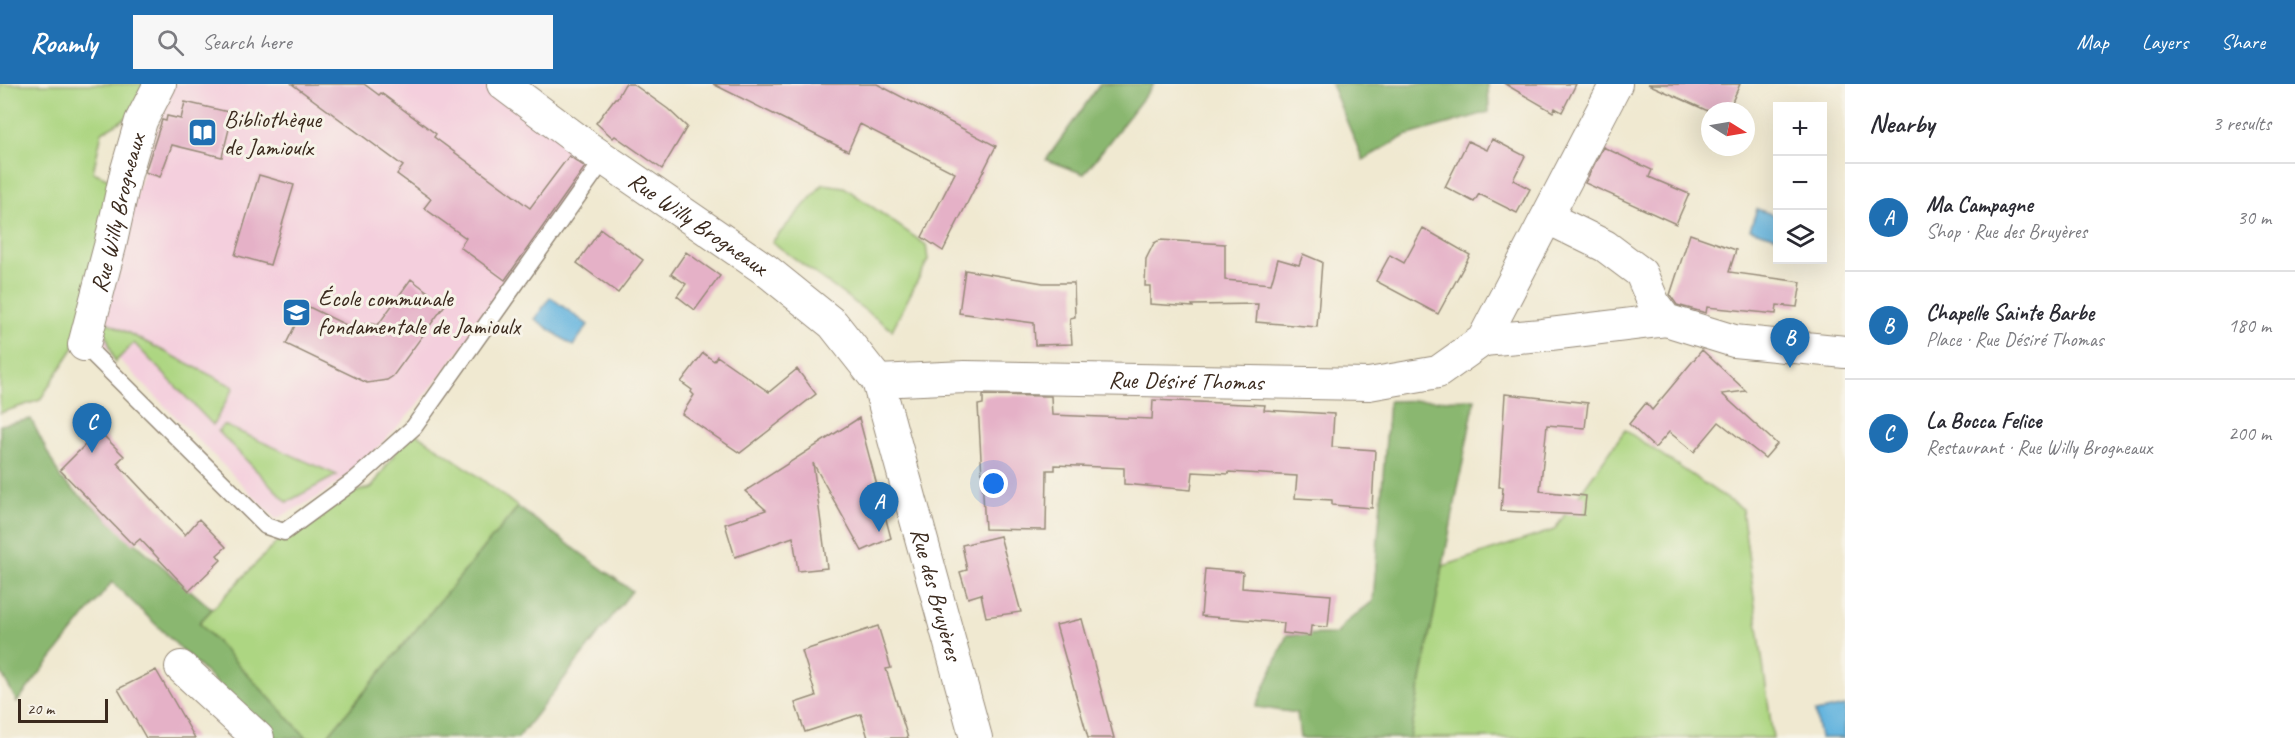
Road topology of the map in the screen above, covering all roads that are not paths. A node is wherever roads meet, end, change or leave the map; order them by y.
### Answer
1 (160, 84) edge
2 (503, 84) edge
3 (1616, 84) edge
4 (604, 159) junction
5 (1548, 218) junction
6 (1666, 320) junction
7 (1482, 340) junction
8 (84, 345) joint
9 (1845, 352) edge
10 (878, 381) junction
11 (181, 667) dead end
12 (258, 738) edge
13 (976, 738) edge

1 - 8 street, Rue Willy Brogneaux
2 - 4 street, Rue Willy Brogneaux
3 - 5 street, Rue Désiré Thomas
4 - 8 lane
4 - 10 street, Rue Willy Brogneaux
5 - 6 street
5 - 7 street, Rue Désiré Thomas
6 - 7 street
6 - 9 street
7 - 10 street, Rue Désiré Thomas
10 - 13 street, Rue des Bruyères
11 - 12 street

